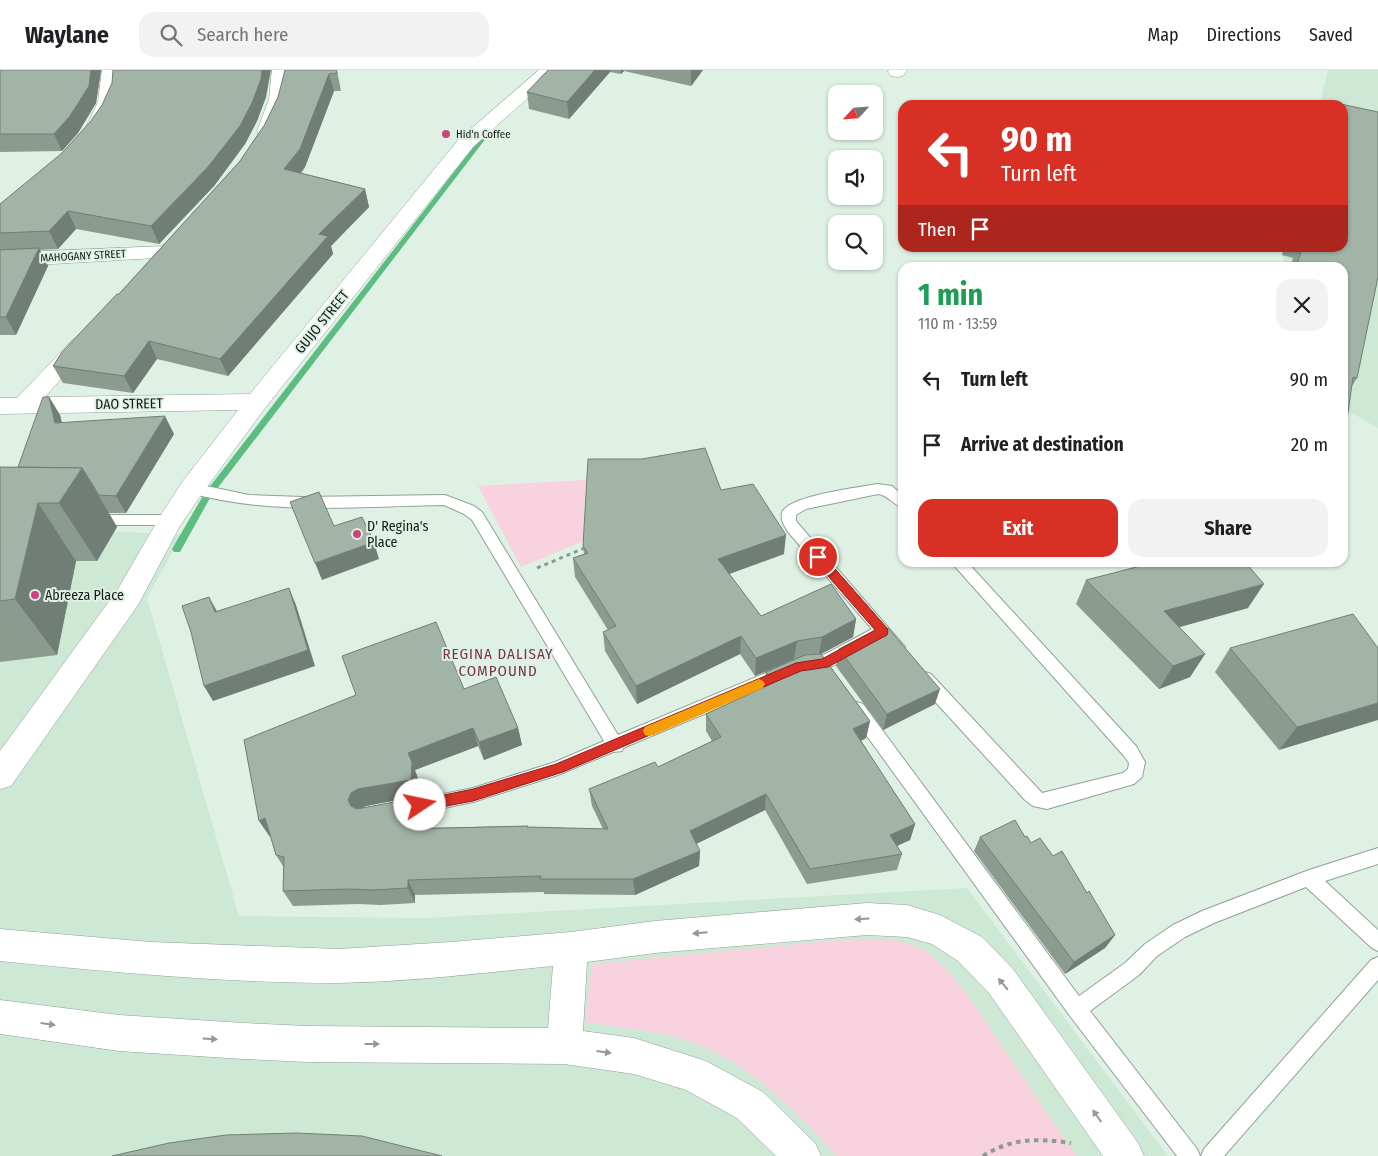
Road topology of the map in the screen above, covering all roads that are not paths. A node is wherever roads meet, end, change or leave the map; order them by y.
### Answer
1 (111, 70) edge
2 (281, 70) edge
3 (550, 70) edge
4 (85, 138) edge
5 (256, 150) edge
6 (0, 260) edge
7 (146, 274) edge
8 (92, 332) edge
9 (257, 402) junction
10 (24, 405) junction
11 (0, 406) edge
12 (192, 488) junction
13 (898, 499) edge
14 (78, 520) edge
15 (172, 520) junction
16 (963, 567) edge
17 (883, 632) junction
18 (824, 663) junction
19 (835, 679) edge
20 (846, 694) edge
21 (616, 746) junction
22 (0, 776) edge
23 (376, 814) edge
24 (1378, 856) edge
25 (1309, 878) junction
26 (1378, 942) edge
27 (0, 945) edge
28 (570, 948) junction
29 (1378, 966) edge
30 (1077, 1009) junction
31 (0, 1017) edge
32 (564, 1046) junction
33 (802, 1156) edge
34 (1125, 1156) edge
35 (1190, 1156) edge
36 (1211, 1156) edge

1 - 4 street
2 - 5 street
3 - 9 street, GUIJO STREET
6 - 7 street, MAHOGANY STREET
8 - 10 street
9 - 10 street, DAO STREET
9 - 12 street, GUIJO STREET
10 - 11 street, DAO STREET
12 - 15 street, GUIJO STREET
12 - 21 lane
13 - 17 lane
14 - 15 lane
15 - 22 street, GUIJO STREET
16 - 17 lane
17 - 18 lane
18 - 19 lane
18 - 21 lane
20 - 30 lane
21 - 23 lane
24 - 25 lane
25 - 26 lane
25 - 30 lane
27 - 28 street
28 - 32 street
34 -> 28 street
29 - 36 lane
30 - 35 lane
31 -> 32 street
32 -> 33 street

